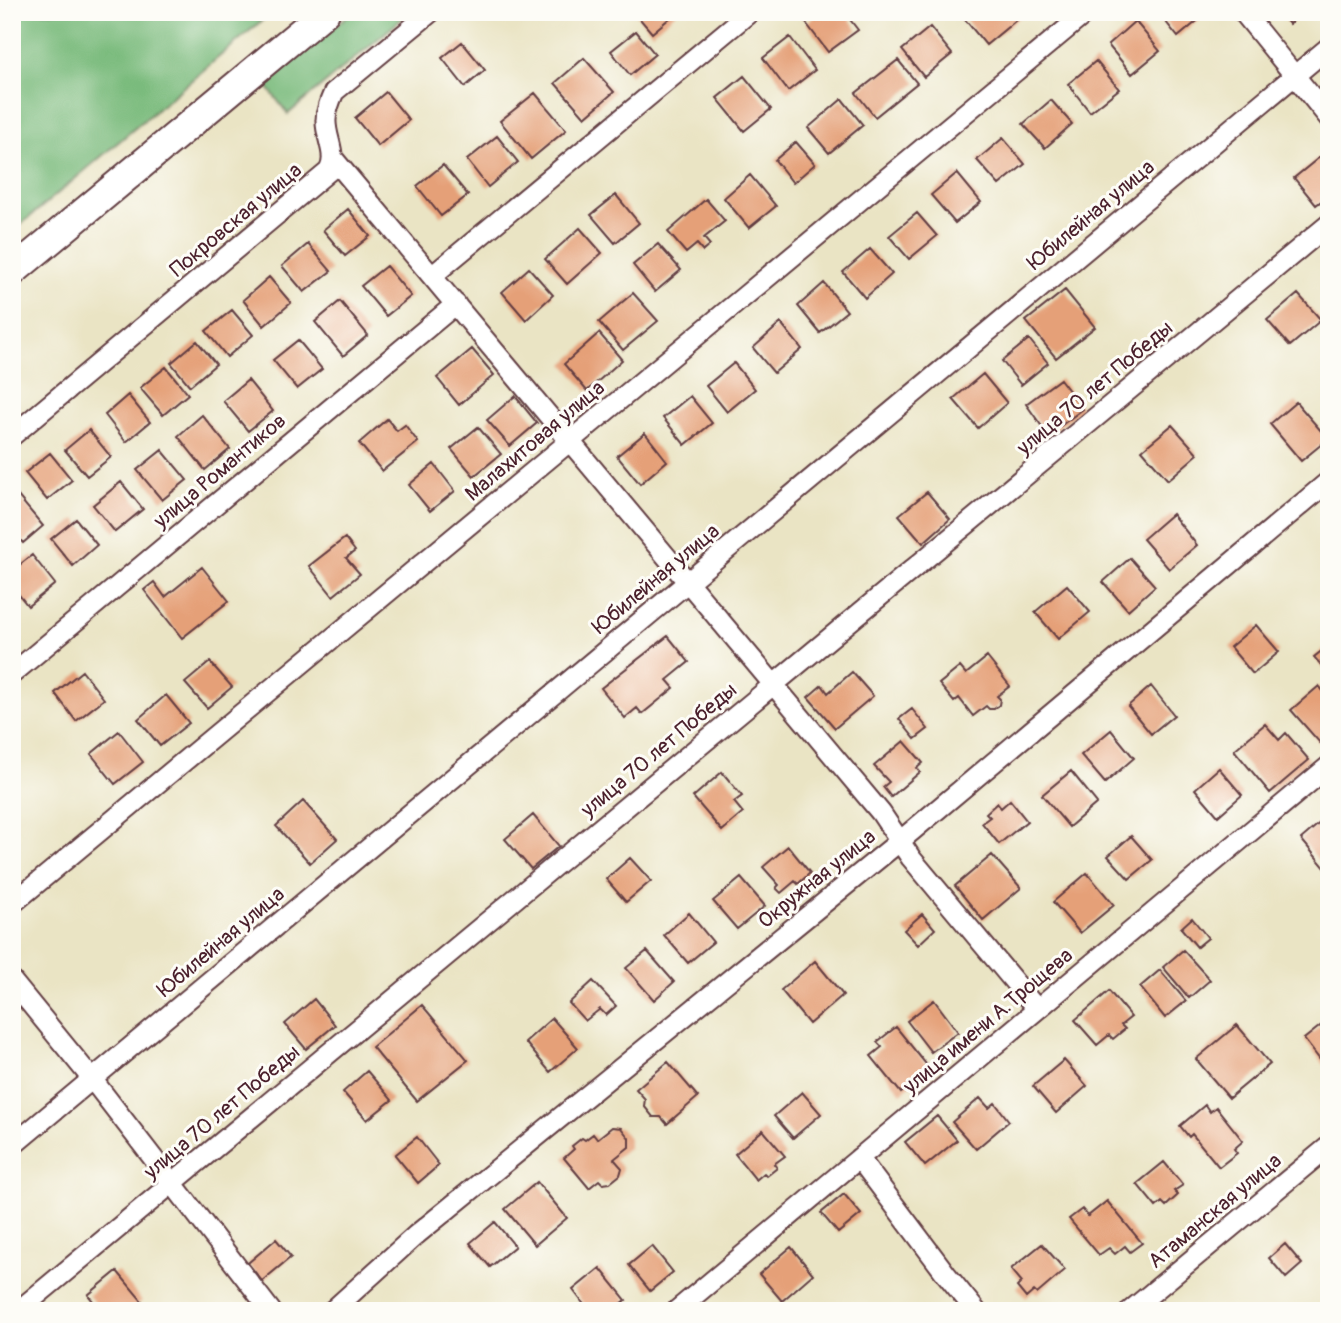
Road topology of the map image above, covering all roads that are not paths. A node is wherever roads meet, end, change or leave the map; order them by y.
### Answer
1 (325, 12) edge
2 (431, 12) edge
3 (750, 12) edge
4 (1087, 12) edge
5 (1243, 12) edge
6 (1329, 47) edge
7 (1294, 76) junction
8 (1329, 118) edge
9 (332, 157) junction
10 (1329, 224) edge
11 (12, 272) edge
12 (432, 276) junction
13 (456, 304) junction
14 (12, 436) edge
15 (570, 441) junction
16 (1329, 481) edge
17 (688, 581) junction
18 (12, 674) edge
19 (774, 684) junction
20 (1329, 766) edge
21 (900, 841) junction
22 (12, 904) edge
23 (12, 981) edge
24 (1037, 1009) junction
25 (92, 1079) junction
26 (12, 1146) edge
27 (1329, 1146) edge
28 (859, 1158) junction
29 (172, 1183) junction
30 (18, 1311) edge
31 (271, 1311) edge
32 (332, 1311) edge
33 (676, 1311) edge
34 (976, 1311) edge
35 (1130, 1311) edge

1 - 11 main road
2 - 9 street
3 - 12 street
4 - 15 street, Малахитовая улица
5 - 7 street
6 - 7 street, Юбилейная улица
7 - 8 street
7 - 17 street, Юбилейная улица
9 - 12 street
9 - 14 street, Покровская улица
10 - 19 street, улица 70 лет Победы
12 - 13 street
13 - 15 street
13 - 18 street, улица Романтиков
15 - 17 street
15 - 22 street, Малахитовая улица
16 - 21 street, Окружная улица
17 - 19 street
17 - 25 street, Юбилейная улица
19 - 21 street
19 - 29 street, улица 70 лет Победы
20 - 24 street, улица имени А.Трощева
21 - 24 street
21 - 32 street, Окружная улица
23 - 25 street
24 - 28 street, улица имени А.Трощева
25 - 26 street, Юбилейная улица
25 - 29 street
27 - 35 street, Атаманская улица
28 - 33 street, улица имени А.Трощева
28 - 34 street
29 - 30 street, улица 70 лет Победы
29 - 31 street

